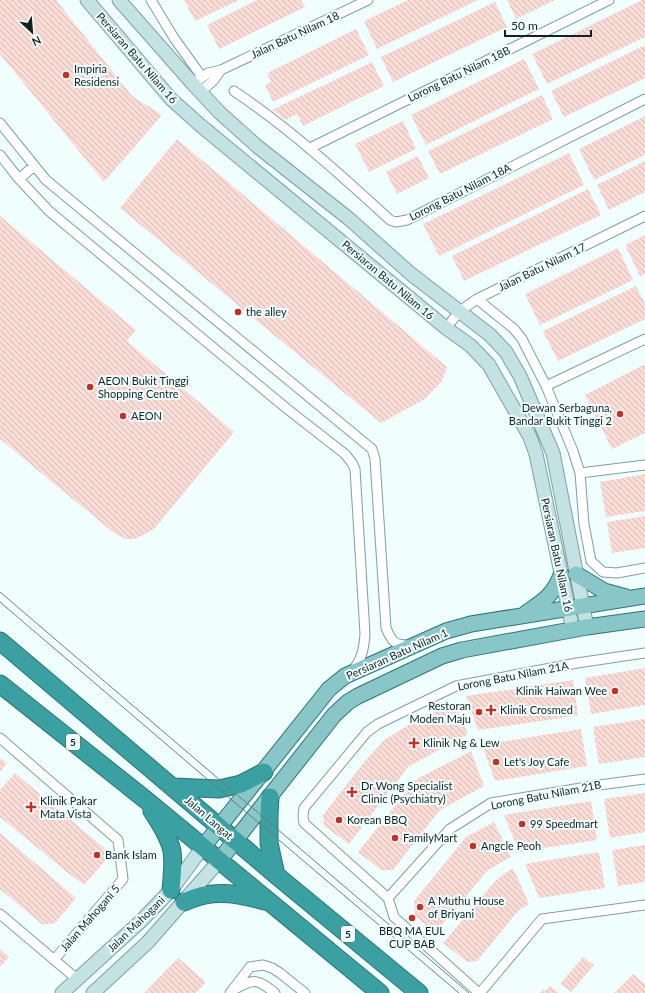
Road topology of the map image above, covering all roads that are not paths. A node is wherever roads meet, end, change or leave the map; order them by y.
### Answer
1 (87, 0) edge
2 (119, 0) edge
3 (151, 0) edge
4 (368, 0) edge
5 (608, 0) edge
6 (221, 70) junction
7 (199, 84) junction
8 (234, 91) dead end
9 (645, 99) edge
10 (0, 123) edge
11 (310, 148) junction
12 (0, 155) edge
13 (34, 166) junction
14 (18, 179) junction
15 (645, 216) edge
16 (477, 299) junction
17 (460, 311) junction
18 (446, 328) junction
19 (645, 339) edge
20 (546, 386) junction
21 (645, 465) edge
22 (580, 473) junction
23 (645, 568) edge
24 (576, 574) junction
25 (561, 575) junction
26 (645, 596) edge
27 (630, 598) junction
28 (584, 606) junction
29 (568, 609) junction
30 (522, 616) junction
31 (645, 619) edge
32 (580, 628) junction
33 (0, 641) edge
34 (413, 646) junction
35 (645, 653) edge
36 (345, 676) junction
37 (0, 684) edge
38 (0, 738) edge
39 (264, 772) junction
40 (645, 779) edge
41 (174, 787) junction
42 (270, 797) junction
43 (146, 800) junction
44 (220, 827) junction
45 (236, 841) junction
46 (202, 847) junction
47 (219, 861) junction
48 (276, 875) junction
49 (171, 890) junction
50 (388, 898) junction
51 (184, 902) junction
52 (273, 905) junction
53 (645, 906) edge
54 (0, 914) edge
55 (54, 960) junction
56 (78, 980) junction
57 (231, 992) edge
58 (62, 993) edge
59 (93, 993) edge
60 (275, 993) edge
61 (305, 993) edge
62 (380, 993) edge
63 (420, 993) edge
64 (479, 993) edge

1 - 18 street, Persiaran Batu Nilam 16
2 - 7 street, Persiaran Batu Nilam 16
3 - 7 street
4 - 6 street, Jalan Batu Nilam 18
5 - 11 street, Lorong Batu Nilam 18B
6 - 7 street, Jalan Batu Nilam 18
6 - 7 street, Jalan Batu Nilam 18
7 - 17 street, Persiaran Batu Nilam 16
8 - 11 street, Lorong Batu Nilam 18A
9 - 11 street, Lorong Batu Nilam 18A
10 - 13 street
12 - 14 street
13 - 14 street
13 - 34 street
14 - 36 street
15 - 16 street, Jalan Batu Nilam 17
16 - 17 street, Jalan Batu Nilam 17
16 - 20 street
17 - 18 street, Jalan Batu Nilam 17
17 - 24 street, Persiaran Batu Nilam 16
18 - 25 street, Persiaran Batu Nilam 16
19 - 20 street
20 - 22 street
21 - 22 street
22 - 23 street
24 - 27 main road
24 - 28 street, Persiaran Batu Nilam 16
25 - 29 street, Persiaran Batu Nilam 16
25 - 30 main road
26 - 27 main road, Persiaran Batu Nilam 1
27 - 28 main road, Persiaran Batu Nilam 1
28 - 29 main road, Persiaran Batu Nilam 1
28 - 32 street, Persiaran Batu Nilam 16
29 - 30 main road, Persiaran Batu Nilam 1
29 - 32 street, Persiaran Batu Nilam 16
30 - 34 main road, Persiaran Batu Nilam 1
31 - 32 main road, Persiaran Batu Nilam 1
32 - 42 main road, Persiaran Batu Nilam 1
33 - 41 highway, Jalan Langat / 5
34 - 36 main road, Persiaran Batu Nilam 1
35 - 50 street, Lorong Batu Nilam 21A
36 - 39 main road, Persiaran Batu Nilam 1
37 - 43 highway, 5
38 - 55 street, Jalan Mahogani 5
39 - 41 highway
39 - 44 main road, Persiaran Batu Nilam 1
40 - 50 street, Lorong Batu Nilam 21B
41 - 44 highway, Jalan Langat / 5
42 - 45 main road, Persiaran Batu Nilam 1
42 - 48 highway
43 - 46 highway, 5
43 - 49 highway
44 - 45 highway, Jalan Langat / 5
44 - 46 main road, Persiaran Batu Nilam 1
45 - 47 main road, Persiaran Batu Nilam 1
45 - 48 highway, Jalan Langat / 5
46 - 47 highway, 5
46 - 49 street, Jalan Mahogani
47 - 51 street, Jalan Mahogani
47 - 52 highway, 5
48 - 63 highway, Jalan Langat / 5
49 - 56 street, Jalan Mahogani
50 - 64 street
51 - 52 highway
51 - 59 street, Jalan Mahogani
52 - 62 highway, 5
53 - 64 street
54 - 55 street
55 - 56 street
56 - 58 street, Jalan Mahogani
57 - 60 street
57 - 61 street

